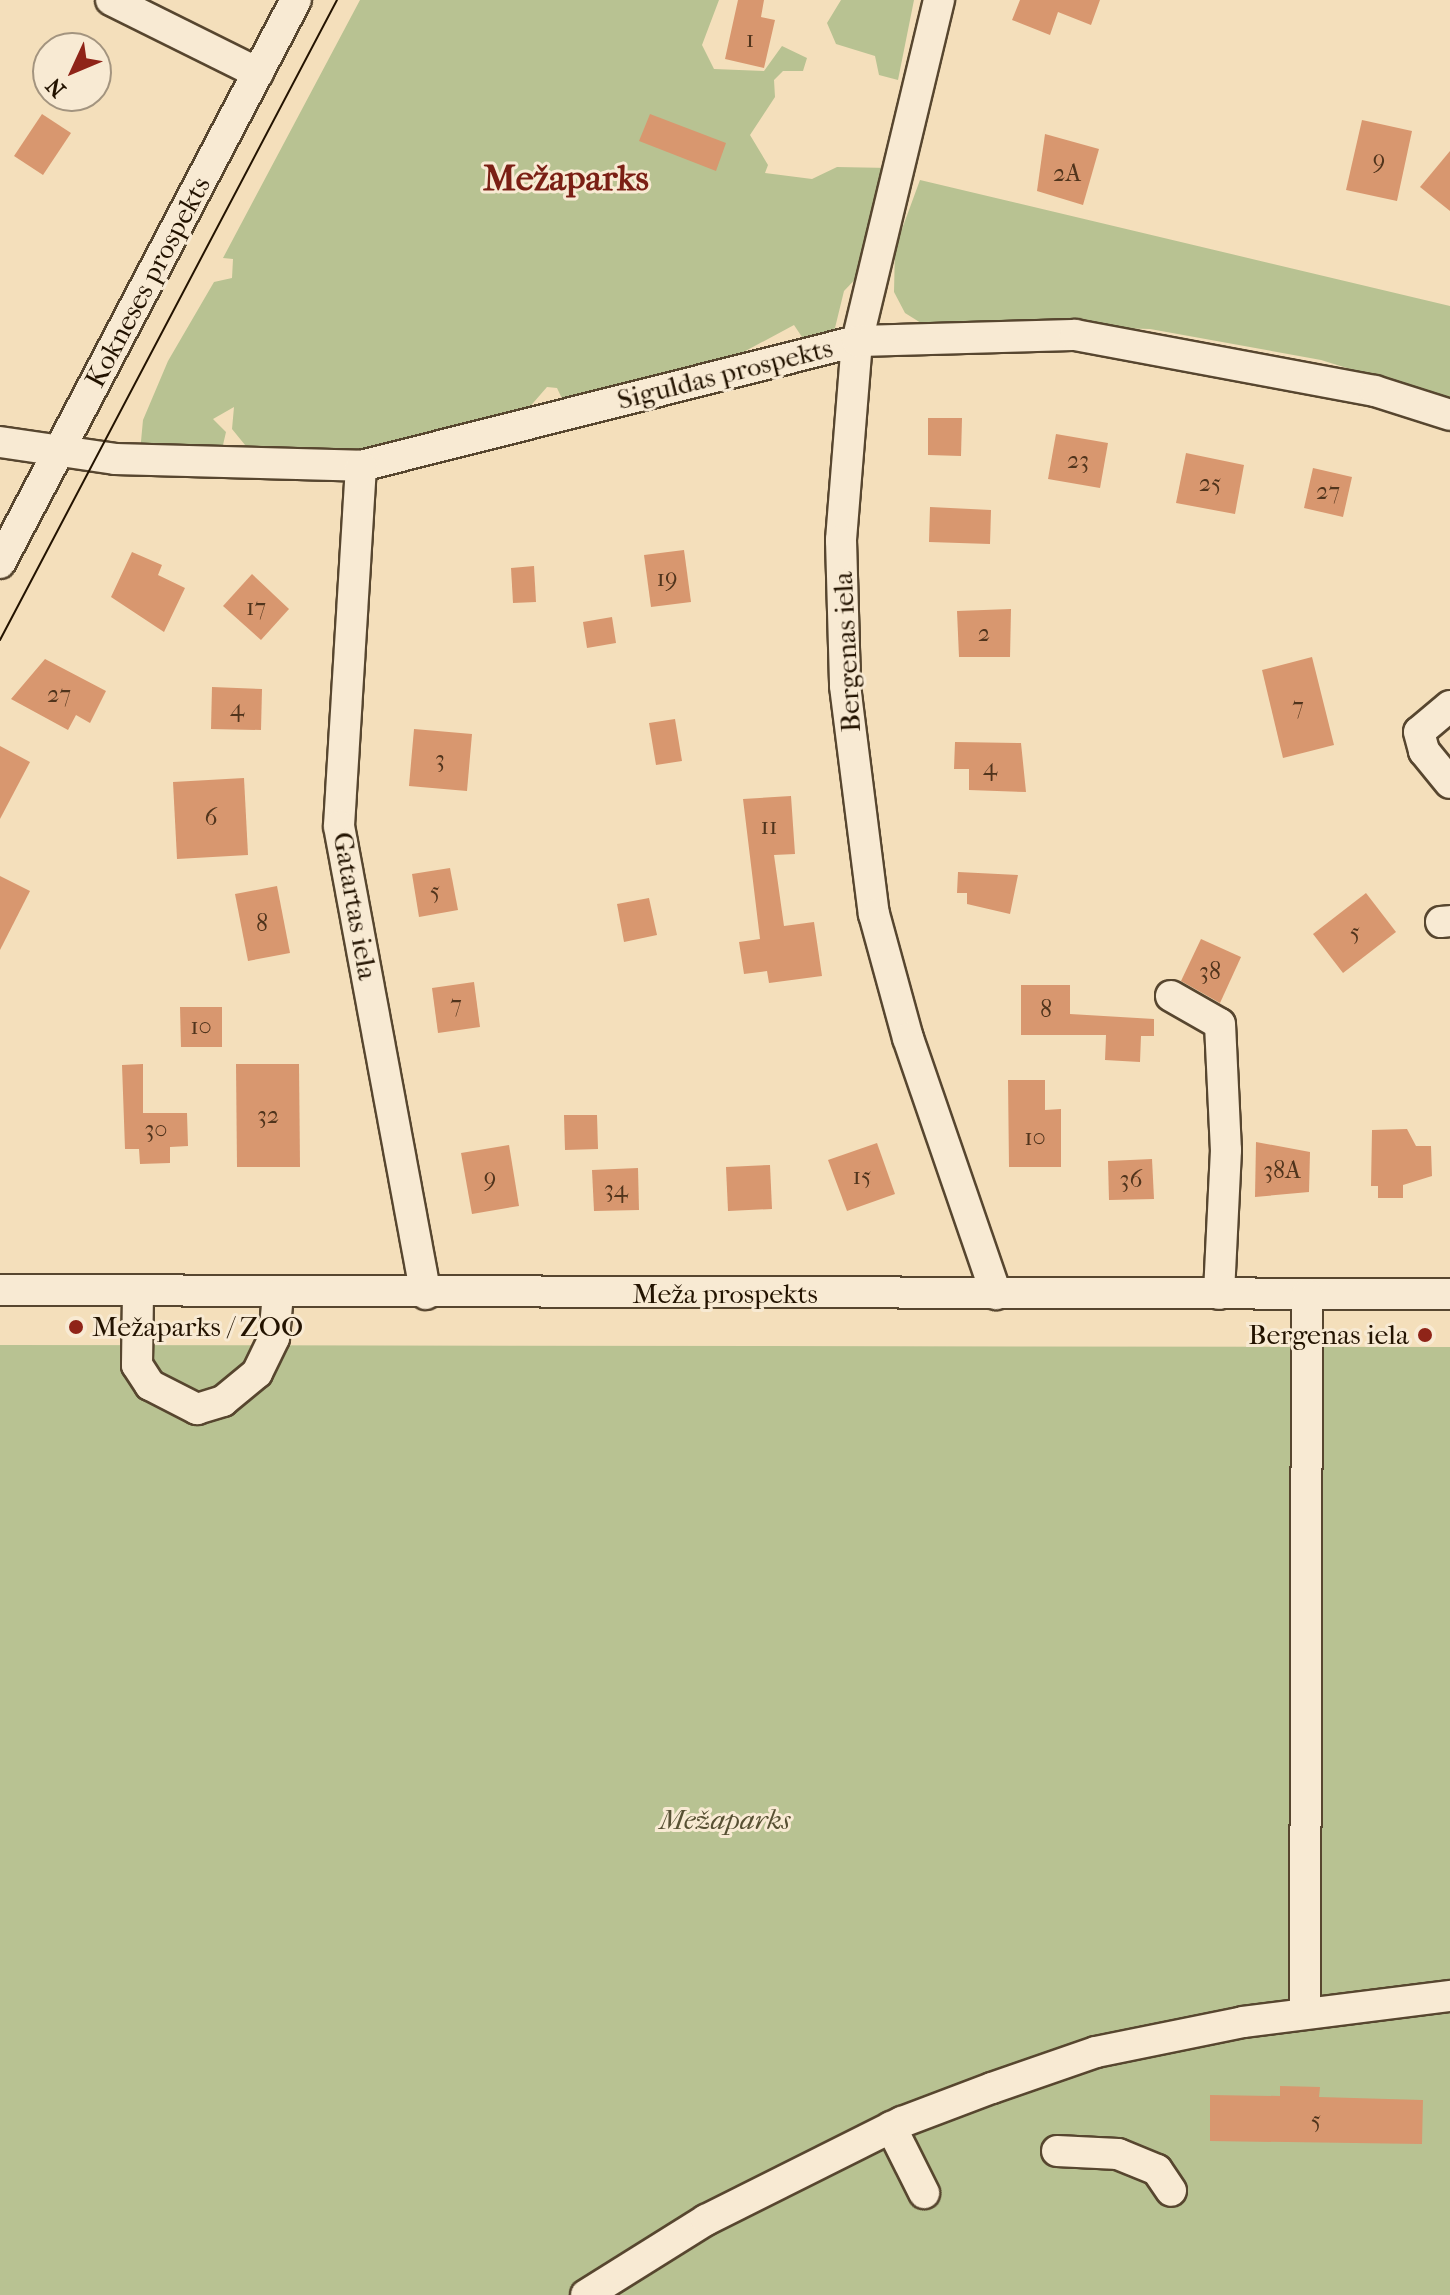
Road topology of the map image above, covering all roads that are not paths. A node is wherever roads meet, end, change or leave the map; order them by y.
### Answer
1 (111, 0) edge
2 (296, 0) edge
3 (939, 0) edge
4 (258, 73) junction
5 (857, 341) junction
6 (1450, 415) edge
7 (0, 442) edge
8 (59, 452) junction
9 (361, 466) junction
10 (0, 563) edge
11 (1450, 706) edge
12 (1450, 783) edge
13 (1171, 996) dead end
14 (0, 1290) edge
15 (138, 1293) junction
16 (278, 1294) junction
17 (426, 1294) junction
18 (996, 1294) junction
19 (1219, 1294) junction
20 (1307, 1294) junction
21 (1450, 1294) edge
22 (1450, 1996) edge
23 (1305, 2012) junction
24 (891, 2127) junction
25 (1057, 2151) dead end
26 (1171, 2191) dead end
27 (924, 2193) dead end
28 (586, 2295) edge

1 - 4 street
2 - 4 street, Kokneses prospekts
3 - 5 street, Bergenas iela
4 - 8 street, Kokneses prospekts
5 - 6 street, Siguldas prospekts
5 - 9 street, Siguldas prospekts
5 - 18 street, Bergenas iela
7 - 8 street, Siguldas prospekts
8 - 9 street, Siguldas prospekts
8 - 10 street, Kokneses prospekts
9 - 17 street, Gatartas iela
11 - 12 street
13 - 19 street
14 - 15 street, Meža prospekts
15 - 16 street, Meža prospekts
15 - 16 street
16 - 17 street, Meža prospekts
17 - 18 street, Meža prospekts
18 - 19 street, Meža prospekts
19 - 20 street, Meža prospekts
20 - 21 street, Meža prospekts
20 - 23 street
22 - 23 street
23 - 24 street
24 - 27 street
24 - 28 street
25 - 26 street

